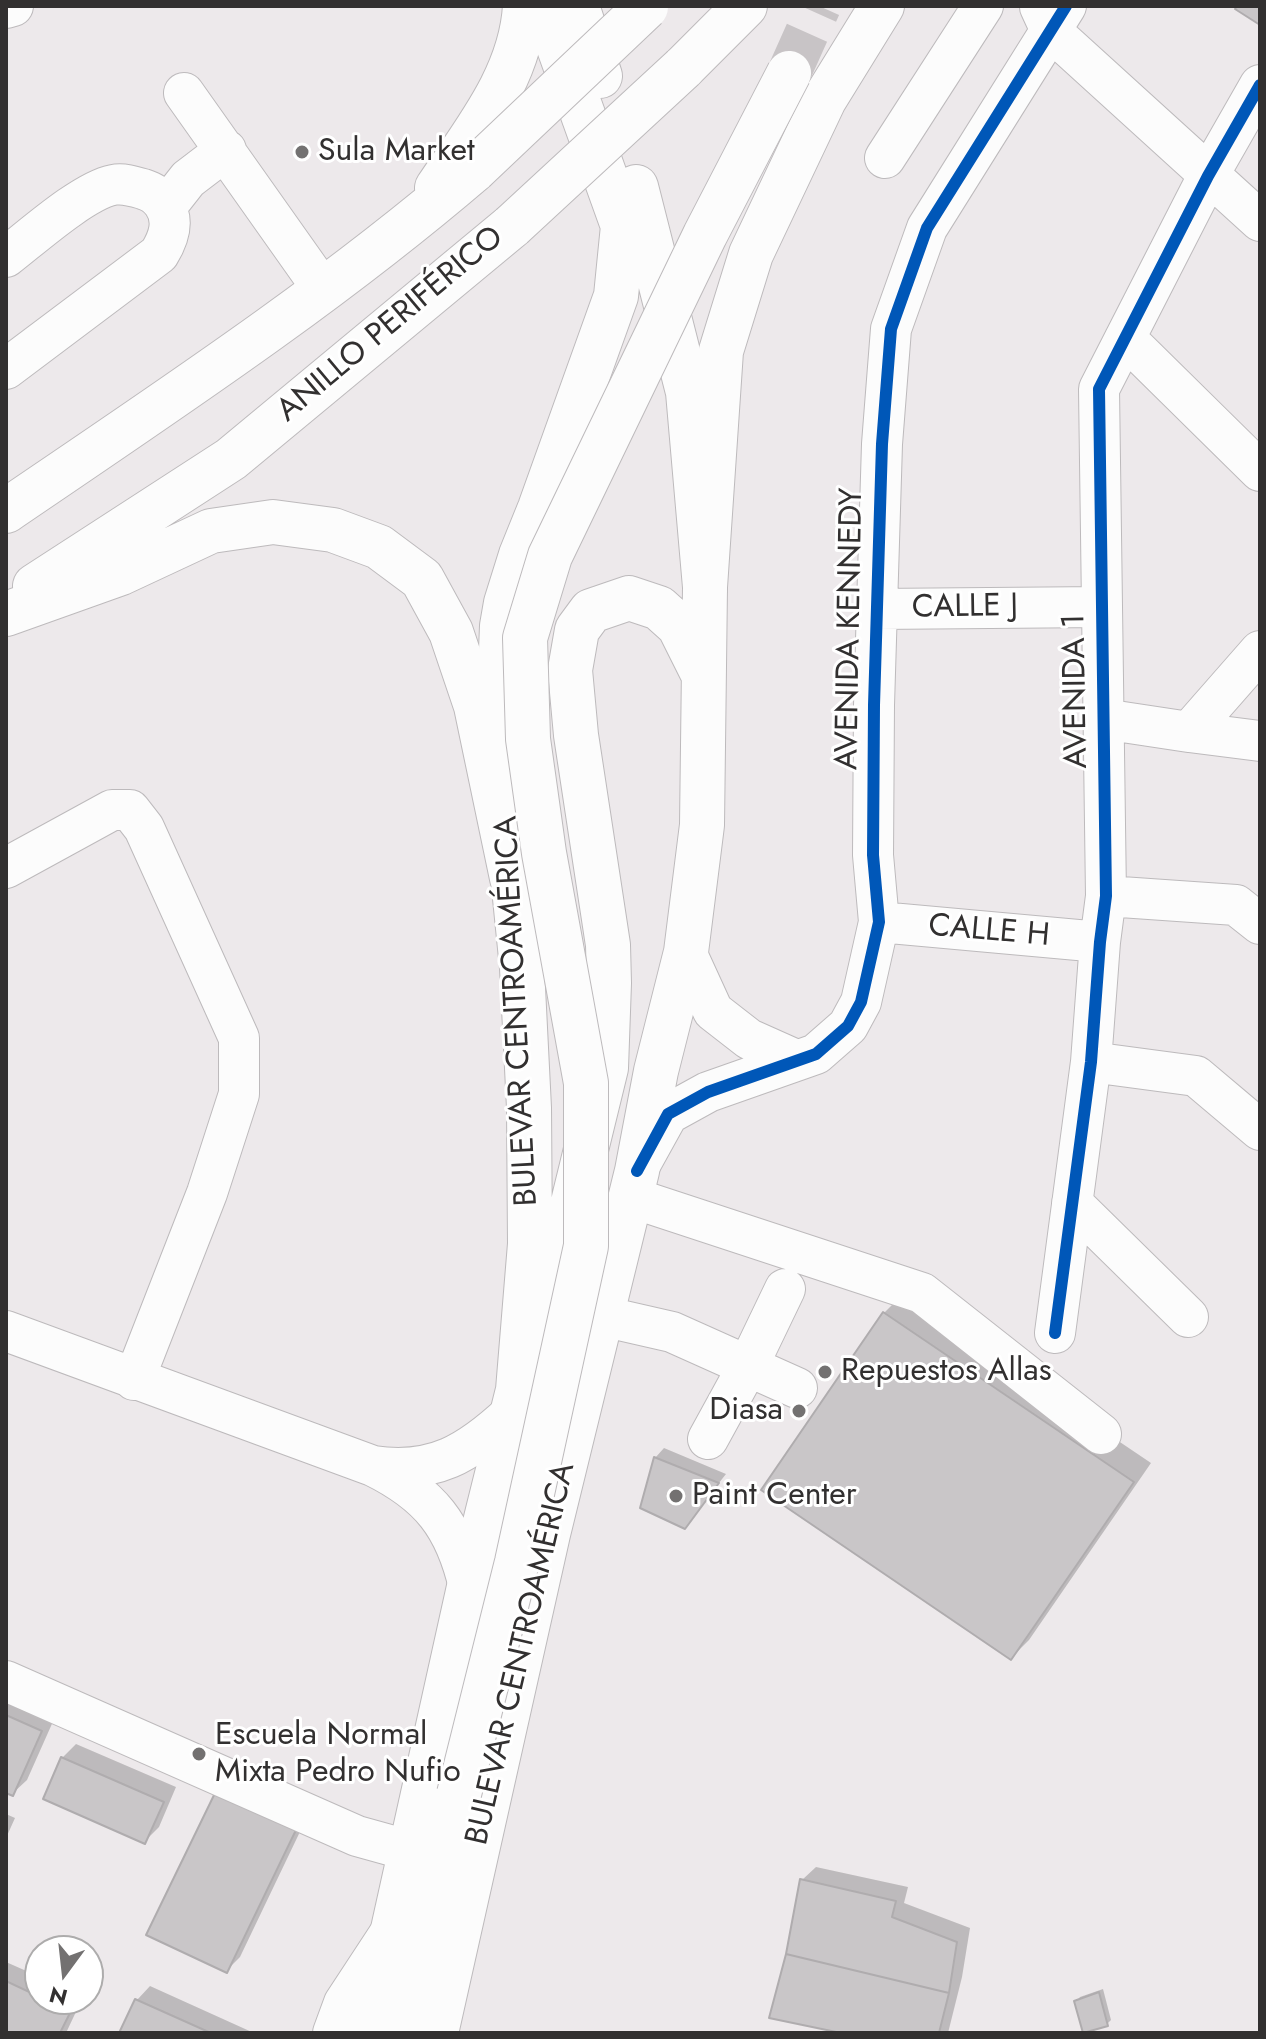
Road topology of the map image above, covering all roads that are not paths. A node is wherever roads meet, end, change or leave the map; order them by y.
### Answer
1 (13, 6) edge
2 (525, 6) edge
3 (544, 6) edge
4 (577, 6) edge
5 (745, 6) edge
6 (882, 6) edge
7 (983, 6) edge
8 (647, 7) edge
9 (6, 8) edge
10 (1052, 14) edge
11 (789, 73) tunnel mouth
12 (1260, 85) edge
13 (184, 93) dead end
14 (226, 150) junction
15 (885, 158) dead end
16 (1208, 176) junction
17 (166, 207) junction
18 (417, 219) junction
19 (1260, 221) edge
20 (6, 257) edge
21 (324, 291) junction
22 (1125, 338) junction
23 (6, 369) edge
24 (1260, 471) edge
25 (6, 511) edge
26 (705, 587) junction
27 (6, 605) edge
28 (1102, 607) junction
29 (877, 609) junction
30 (6, 614) edge
31 (1260, 651) edge
32 (703, 674) junction
33 (1103, 719) junction
34 (1189, 732) junction
35 (1260, 741) edge
36 (6, 868) edge
37 (512, 878) junction
38 (1106, 896) junction
39 (879, 922) junction
40 (1260, 924) edge
41 (1100, 942) junction
42 (686, 952) junction
43 (796, 1060) junction
44 (1091, 1062) junction
45 (1260, 1130) edge
46 (634, 1184) junction
47 (1072, 1203) junction
48 (785, 1289) dead end
49 (602, 1316) junction
50 (1188, 1317) dead end
51 (6, 1331) edge
52 (1055, 1333) dead end
53 (748, 1366) junction
54 (134, 1380) junction
55 (797, 1388) dead end
56 (515, 1401) junction
57 (1101, 1434) dead end
58 (708, 1439) dead end
59 (373, 1466) junction
60 (469, 1587) junction
61 (6, 1681) edge
62 (411, 1851) junction
63 (390, 1933) junction
64 (333, 2033) edge
65 (370, 2033) edge
66 (403, 2033) edge
67 (436, 2033) edge

1 - 9 street
2 - 18 main road
3 - 37 main road, BULEVAR CENTROAMÉRICA
4 - 26 main road, BULEVAR CENTROAMÉRICA
5 - 27 main road, ANILLO PERIFÉRICO, bridge
6 - 26 main road
7 - 15 street
8 - 18 main road, ANILLO PERIFÉRICO, bridge
10 - 16 street
10 - 29 street, AVENIDA KENNEDY
11 - 66 main road, bridge
12 - 16 street, AVENIDA 1
13 - 14 street
14 - 17 street
14 - 21 street
16 - 19 street
16 - 22 street, AVENIDA 1
17 - 20 street
17 - 23 street
18 - 21 main road, ANILLO PERIFÉRICO
21 - 25 main road, ANILLO PERIFÉRICO
22 - 24 street
22 - 28 street, AVENIDA 1
26 - 32 main road, BULEVAR CENTROAMÉRICA
28 - 29 street, CALLE J
28 - 33 street, AVENIDA 1
29 - 39 street, AVENIDA KENNEDY
30 - 37 main road
31 - 34 street
32 - 42 main road, BULEVAR CENTROAMÉRICA
32 - 56 main road
33 - 34 street
33 - 38 street, AVENIDA 1
34 - 35 street
36 - 54 street
37 - 56 main road, BULEVAR CENTROAMÉRICA
38 - 40 street
38 - 41 street, AVENIDA 1
39 - 41 street, CALLE H
39 - 43 street, AVENIDA KENNEDY
41 - 44 street, AVENIDA 1
42 - 43 street
42 - 46 main road, BULEVAR CENTROAMÉRICA
43 - 46 street, AVENIDA KENNEDY
44 - 45 street
44 - 47 street, AVENIDA 1
46 - 49 main road, BULEVAR CENTROAMÉRICA
46 - 57 street
47 - 50 street
47 - 52 street, AVENIDA 1
48 - 53 street
49 - 53 street
49 - 67 main road, BULEVAR CENTROAMÉRICA
51 - 54 street
53 - 55 street
53 - 58 street
54 - 59 street
56 - 59 street
56 - 60 main road, BULEVAR CENTROAMÉRICA
59 - 60 street
60 - 62 main road, BULEVAR CENTROAMÉRICA
61 - 62 street
62 - 63 main road, BULEVAR CENTROAMÉRICA
63 - 64 street
63 - 65 main road, BULEVAR CENTROAMÉRICA

